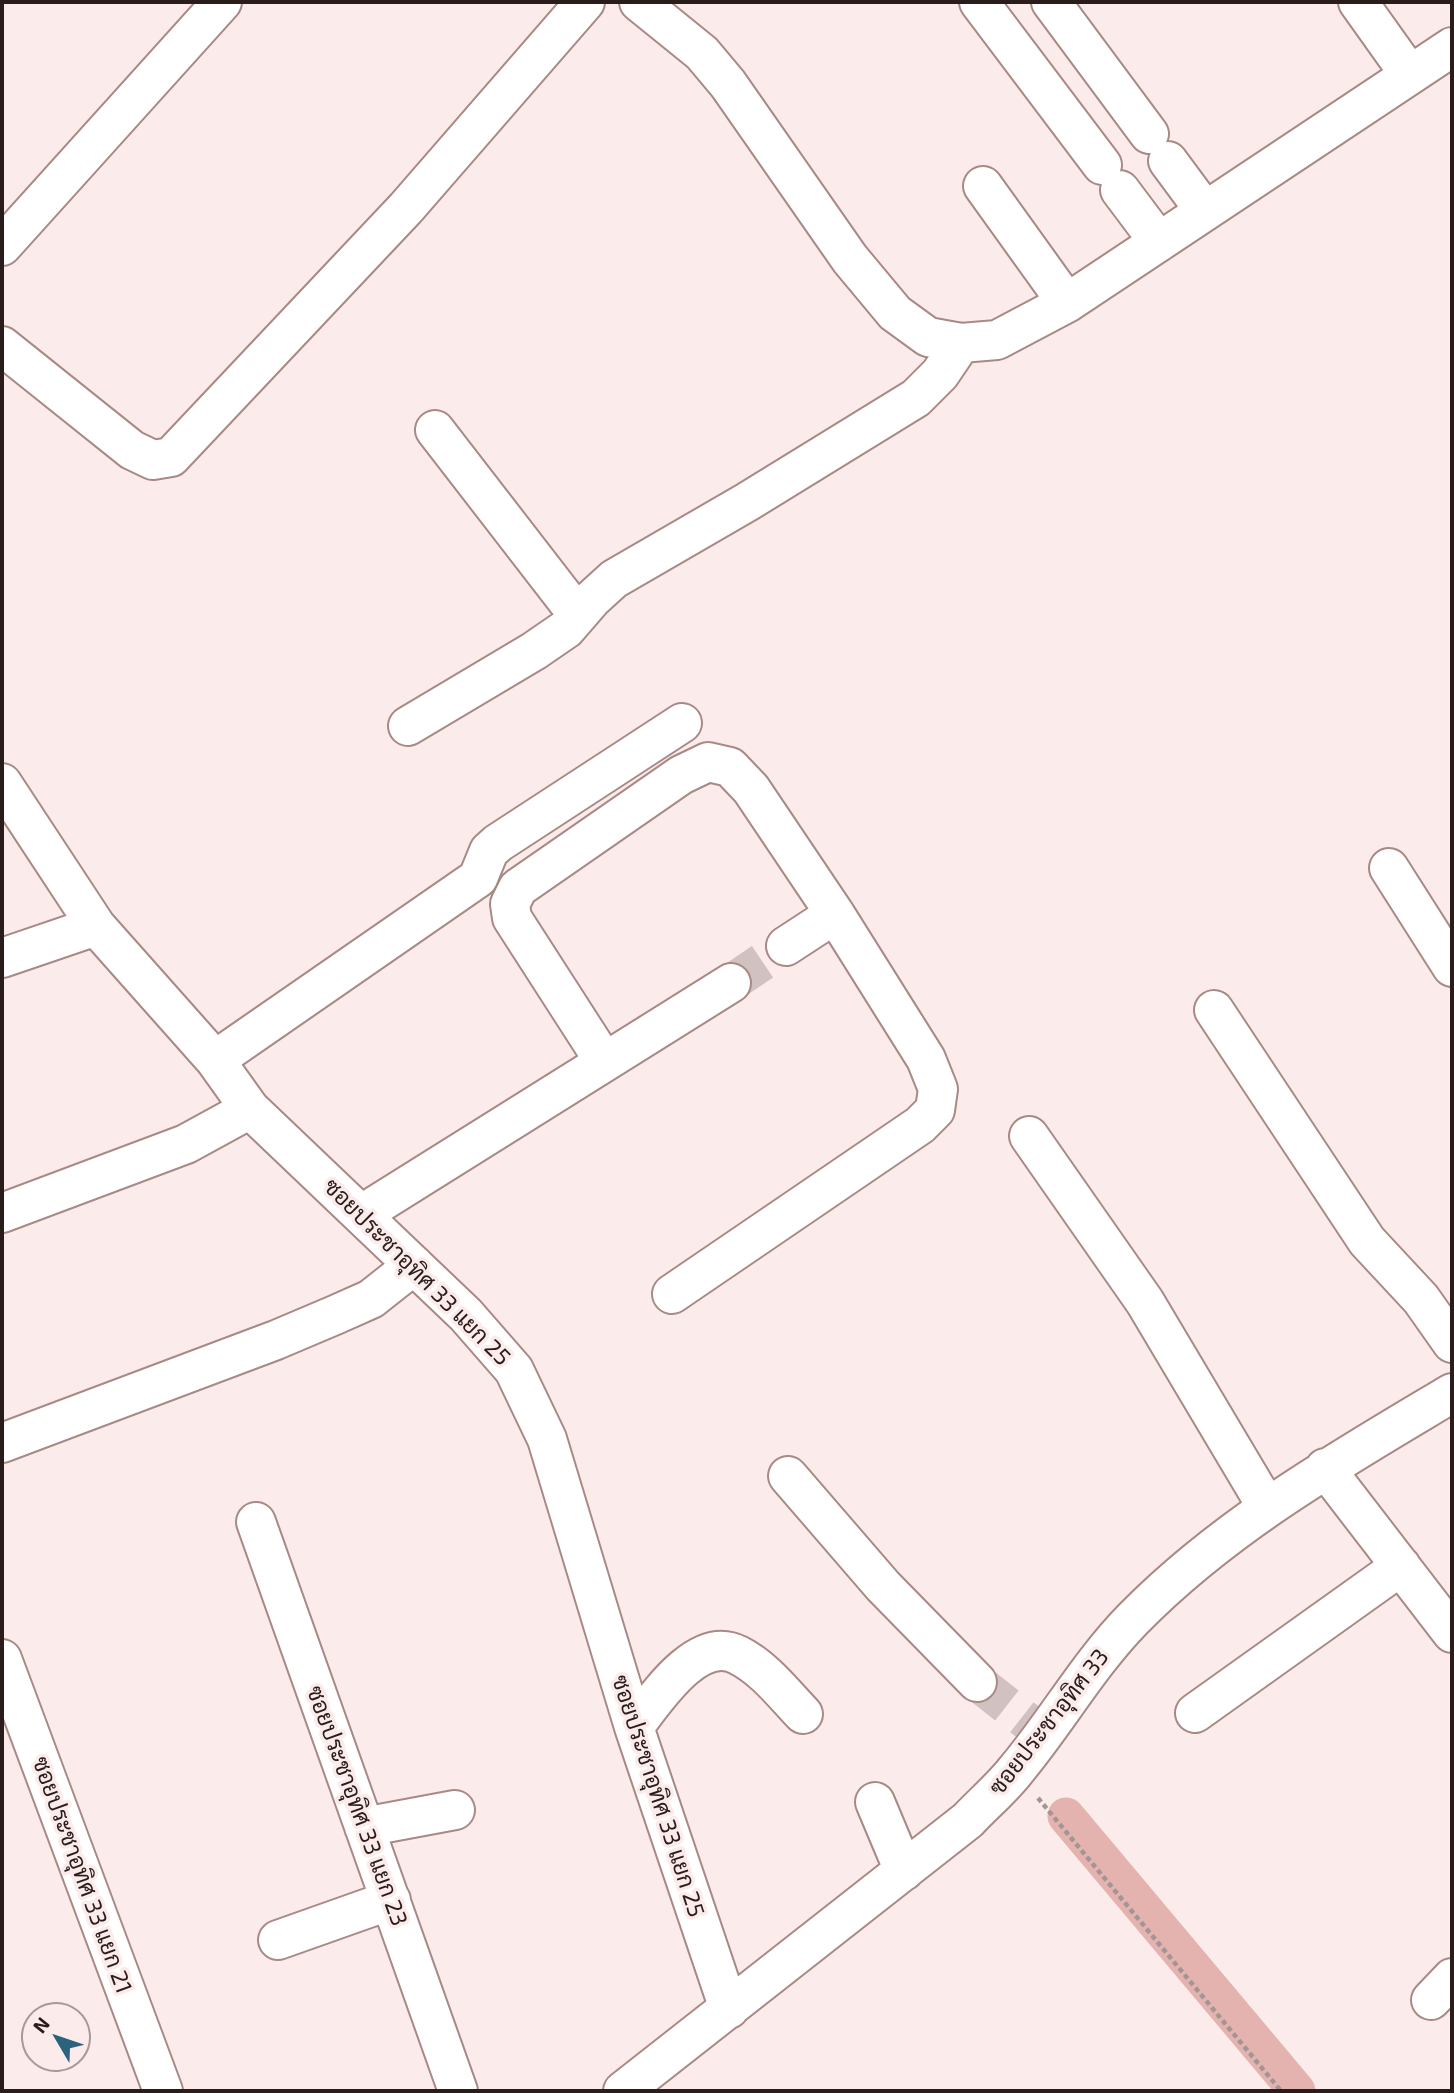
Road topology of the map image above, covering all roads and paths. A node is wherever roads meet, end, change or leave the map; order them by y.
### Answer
1 (222, 2) edge
2 (585, 2) edge
3 (639, 2) edge
4 (979, 2) edge
5 (1051, 2) edge
6 (1358, 2) edge
7 (1450, 53) edge
8 (1410, 75) junction
9 (1125, 101) junction
10 (1079, 134) junction
11 (983, 186) dead end
12 (1205, 211) junction
13 (1159, 242) junction
14 (2, 246) edge
15 (1067, 303) junction
16 (961, 343) junction
17 (2, 346) edge
18 (435, 430) dead end
19 (578, 615) junction
20 (682, 723) dead end
21 (408, 726) dead end
22 (2, 783) edge
23 (1389, 868) dead end
24 (835, 914) junction
25 (96, 926) junction
26 (786, 946) tunnel mouth
27 (2, 958) edge
28 (1452, 967) edge
29 (731, 983) tunnel mouth
30 (1214, 1010) dead end
31 (215, 1059) junction
32 (604, 1061) junction
33 (250, 1109) junction
34 (1029, 1136) dead end
35 (2, 1213) edge
36 (362, 1214) junction
37 (414, 1265) junction
38 (672, 1294) dead end
39 (1452, 1343) edge
40 (1452, 1393) edge
41 (2, 1443) edge
42 (1325, 1468) junction
43 (788, 1476) dead end
44 (1268, 1507) junction
45 (256, 1522) dead end
46 (1401, 1566) junction
47 (1452, 1633) edge
48 (2, 1660) edge
49 (977, 1682) tunnel mouth
50 (1195, 1713) dead end
51 (803, 1714) dead end
52 (634, 1727) junction
53 (1016, 1771) junction
54 (875, 1802) dead end
55 (455, 1810) dead end
56 (364, 1827) junction
57 (904, 1871) junction
58 (391, 1900) junction
59 (278, 1940) dead end
60 (729, 2009) junction
61 (163, 2091) edge
62 (458, 2091) edge
63 (623, 2091) edge
64 (1281, 2091) edge

1 - 14 street
2 - 17 street
3 - 16 street
4 - 10 street
5 - 9 street
6 - 8 street
7 - 8 street
8 - 12 street
9 - 10 street
9 - 12 street
10 - 13 street
11 - 15 street
12 - 13 street
13 - 15 street
15 - 16 street
16 - 19 street
18 - 19 street
19 - 21 street
20 - 31 street
22 - 25 street, ซอยประชาอุทิศ 33 แยก 25
23 - 28 street
24 - 26 street
24 - 32 street
24 - 38 street
25 - 27 street
25 - 31 street, ซอยประชาอุทิศ 33 แยก 25
29 - 32 street
30 - 39 street
31 - 33 street, ซอยประชาอุทิศ 33 แยก 25
32 - 36 street
33 - 35 street
33 - 36 street, ซอยประชาอุทิศ 33 แยก 25
34 - 44 street
36 - 37 street, ซอยประชาอุทิศ 33 แยก 25
37 - 41 street
37 - 52 street, ซอยประชาอุทิศ 33 แยก 25
40 - 42 street, ซอยประชาอุทิศ 33
42 - 44 street, ซอยประชาอุทิศ 33
42 - 46 street
43 - 49 street
44 - 53 street, ซอยประชาอุทิศ 33
45 - 56 street, ซอยประชาอุทิศ 33 แยก 23
46 - 47 street
46 - 50 street
48 - 61 street, ซอยประชาอุทิศ 33 แยก 21
51 - 52 street
52 - 60 street, ซอยประชาอุทิศ 33 แยก 25
53 - 57 street, ซอยประชาอุทิศ 33
53 - 64 path
54 - 57 street
55 - 56 street
56 - 58 street, ซอยประชาอุทิศ 33 แยก 23
57 - 60 street, ซอยประชาอุทิศ 33
58 - 59 street
58 - 62 street, ซอยประชาอุทิศ 33 แยก 23
60 - 63 street, ซอยประชาอุทิศ 33

